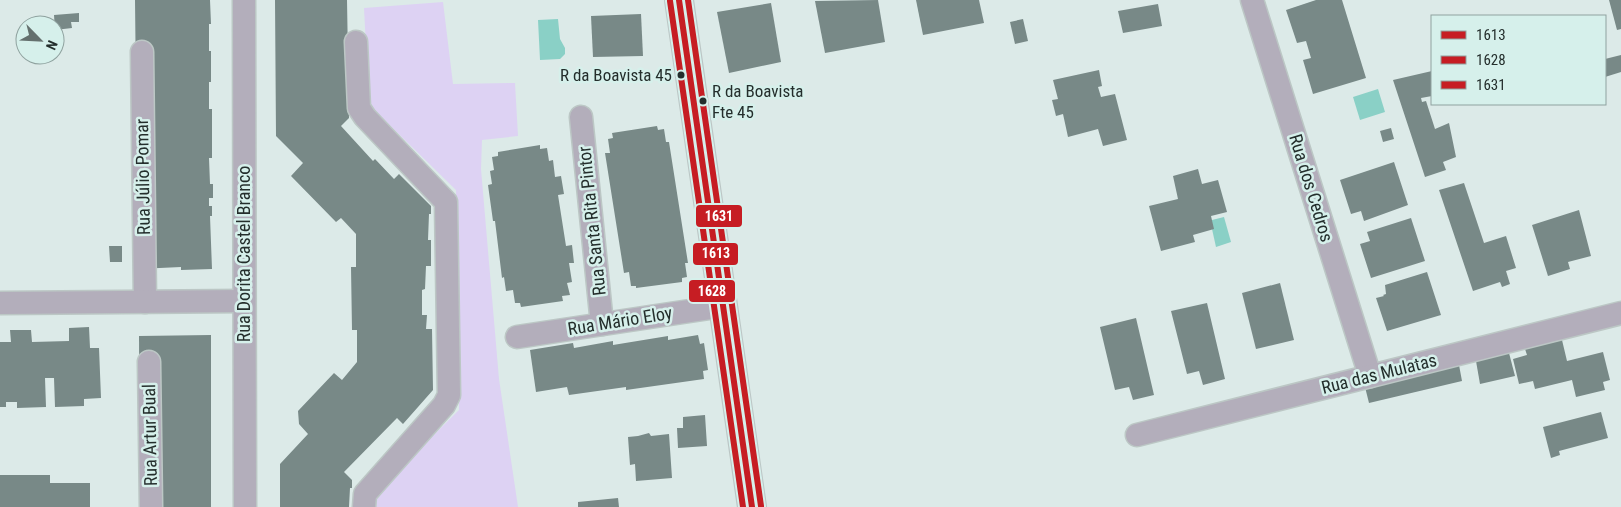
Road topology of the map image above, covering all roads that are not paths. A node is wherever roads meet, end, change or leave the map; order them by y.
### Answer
1 (244, 0) edge
2 (679, 0) edge
3 (1252, 0) edge
4 (356, 42) dead end
5 (142, 52) dead end
6 (582, 117) dead end
7 (244, 301) junction
8 (145, 302) junction
9 (0, 303) edge
10 (723, 306) junction
11 (1621, 313) edge
12 (602, 324) junction
13 (517, 337) dead end
14 (149, 362) dead end
15 (1370, 376) junction
16 (1136, 434) dead end
17 (151, 507) edge
18 (245, 507) edge
19 (364, 507) edge
20 (752, 507) edge

1 - 7 street, Rua Dorita Castel Branco
2 - 10 street
3 - 15 street, Rua dos Cedros
4 - 19 street
5 - 8 street, Rua Júlio Pomar
6 - 12 street, Rua Santa Rita Pintor
7 - 8 street
7 - 18 street, Rua Dorita Castel Branco
8 - 9 street
10 - 12 street, Rua Mário Eloy
10 - 20 street
11 - 15 street, Rua das Mulatas
12 - 13 street, Rua Mário Eloy
14 - 17 street, Rua Artur Bual
15 - 16 street, Rua das Mulatas

